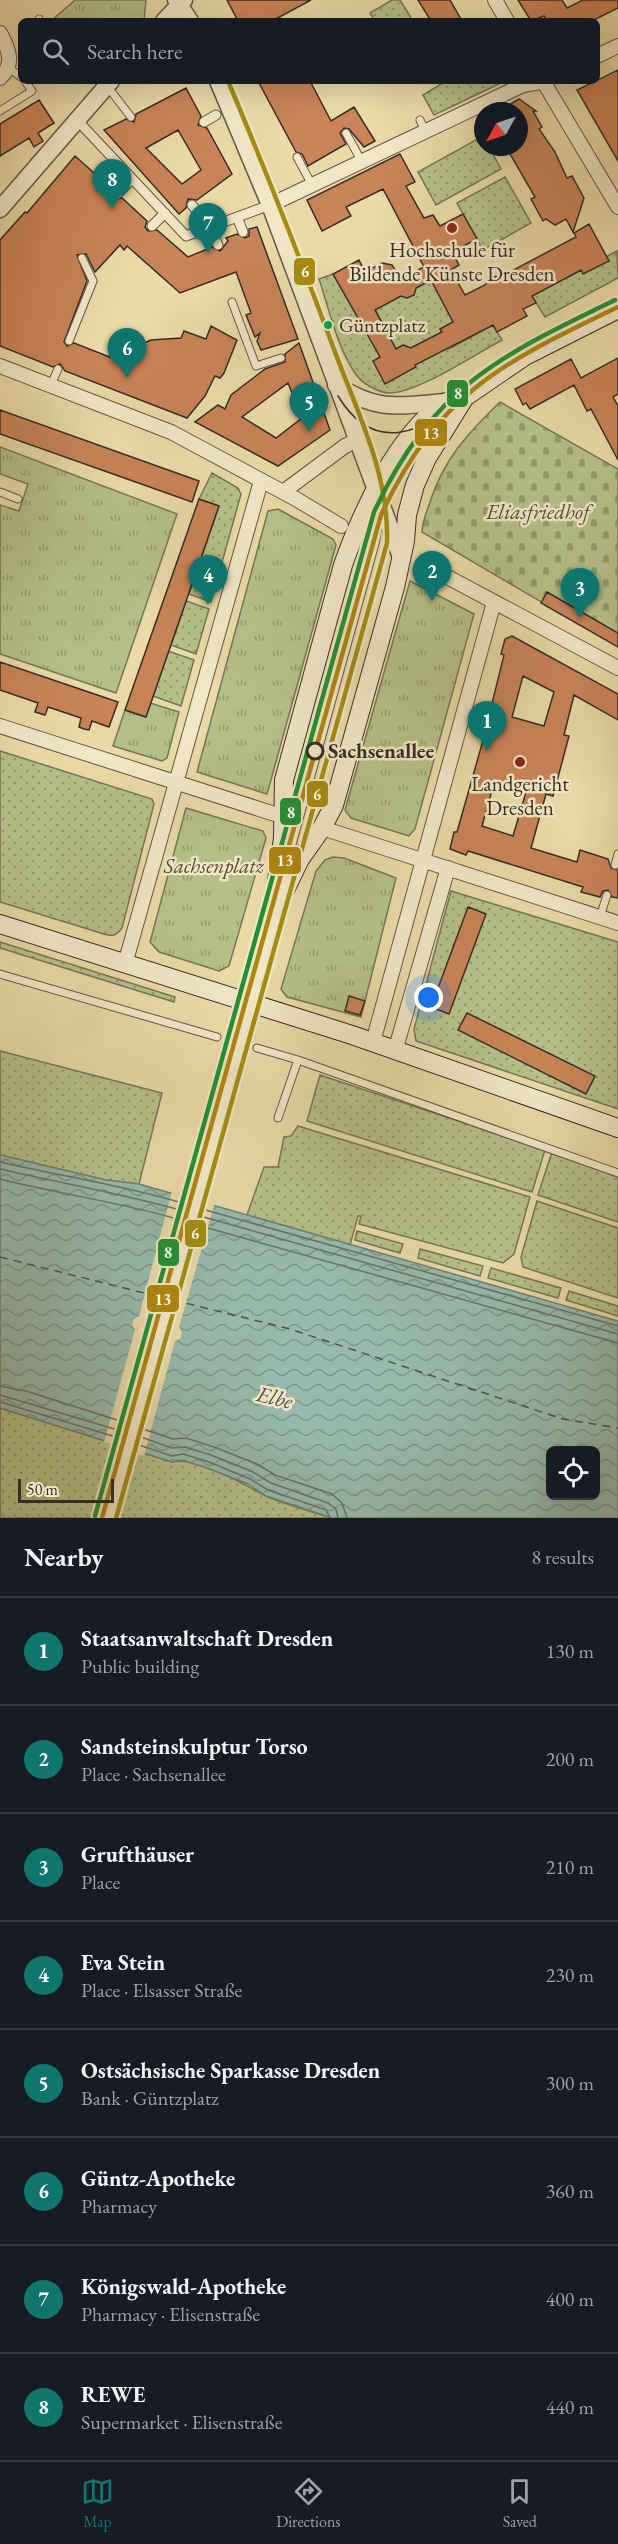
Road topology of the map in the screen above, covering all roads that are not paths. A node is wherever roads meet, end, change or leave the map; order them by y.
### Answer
1 (495, 0) edge
2 (179, 1) edge
3 (166, 18) edge
4 (188, 18) edge
5 (505, 18) edge
6 (0, 33) edge
7 (618, 46) edge
8 (600, 55) edge
9 (10, 66) edge
10 (27, 84) edge
11 (108, 84) edge
12 (110, 84) edge
13 (219, 84) edge
14 (534, 84) edge
15 (546, 84) edge
16 (0, 111) edge
17 (216, 115) dead end
18 (131, 117) dead end
19 (77, 120) junction
20 (204, 122) dead end
21 (346, 133) dead end
22 (297, 157) dead end
23 (362, 162) junction
24 (132, 179) junction
25 (312, 185) junction
26 (154, 186) dead end
27 (117, 194) dead end
28 (146, 194) junction
29 (192, 204) dead end
30 (270, 205) junction
31 (618, 207) edge
32 (0, 208) edge
33 (165, 213) junction
34 (237, 217) junction
35 (152, 226) dead end
36 (210, 227) junction
37 (243, 232) dead end
38 (218, 245) dead end
39 (82, 258) dead end
40 (232, 302) dead end
41 (618, 309) edge
42 (69, 341) dead end
43 (281, 358) dead end
44 (0, 366) edge
45 (58, 369) dead end
46 (336, 385) junction
47 (51, 386) junction
48 (465, 397) junction
49 (445, 402) junction
50 (357, 440) junction
51 (261, 481) junction
52 (0, 492) edge
53 (283, 492) junction
54 (376, 494) junction
55 (18, 499) dead end
56 (349, 528) junction
57 (403, 549) junction
58 (425, 565) dead end
59 (494, 602) junction
60 (618, 668) edge
61 (0, 726) edge
62 (176, 781) junction
63 (281, 816) junction
64 (322, 828) junction
65 (618, 854) edge
66 (422, 860) junction
67 (615, 865) dead end
68 (448, 868) junction
69 (607, 895) dead end
70 (272, 917) junction
71 (600, 917) junction
72 (618, 923) edge
73 (0, 924) edge
74 (125, 964) junction
75 (0, 974) edge
76 (249, 1003) junction
77 (217, 1037) dead end
78 (373, 1042) junction
79 (257, 1048) dead end
80 (395, 1051) junction
81 (298, 1060) junction
82 (278, 1118) dead end
83 (618, 1128) edge
84 (618, 1173) edge
85 (104, 1518) edge

1 - 5 street
2 - 3 street
2 - 4 street
6 - 9 street
7 - 8 street
10 - 16 lane
11 - 19 street
12 - 18 lane
13 - 30 street
14 - 23 street
15 - 31 street
17 - 20 street
19 - 24 street
19 - 32 street
21 - 23 lane
22 - 25 lane
23 - 25 street
24 - 27 street
24 - 28 street
25 - 30 street
26 - 28 street
28 - 33 street
29 - 36 street
30 - 34 street
30 - 46 street
33 - 35 street
33 - 36 street
34 - 36 street
34 - 37 street
36 - 38 street
39 - 42 lane
40 - 43 lane
41 - 48 main road
44 - 47 street
45 - 47 lane
46 - 49 street
46 - 50 street
47 - 51 street
48 - 49 main road
48 - 57 main road
49 - 54 main road
50 - 53 street
50 - 54 street
51 - 53 street
51 - 62 street
52 - 55 lane
53 - 56 street
54 - 56 main road
54 - 57 street
54 - 70 lane
56 - 63 main road
57 - 64 main road
58 - 59 street
59 - 60 street
59 - 66 street
61 - 62 street
62 - 63 street
62 - 74 street
63 - 70 main road
64 - 66 street
64 - 70 main road
65 - 67 lane
66 - 68 street
66 - 78 street
68 - 71 street
68 - 80 street
69 - 71 lane
70 - 76 main road
71 - 72 street
73 - 74 main road
74 - 76 main road
75 - 77 lane
76 - 78 main road
76 - 85 main road, bridge
78 - 80 main road
79 - 81 lane
80 - 83 main road
81 - 82 lane
81 - 84 lane

